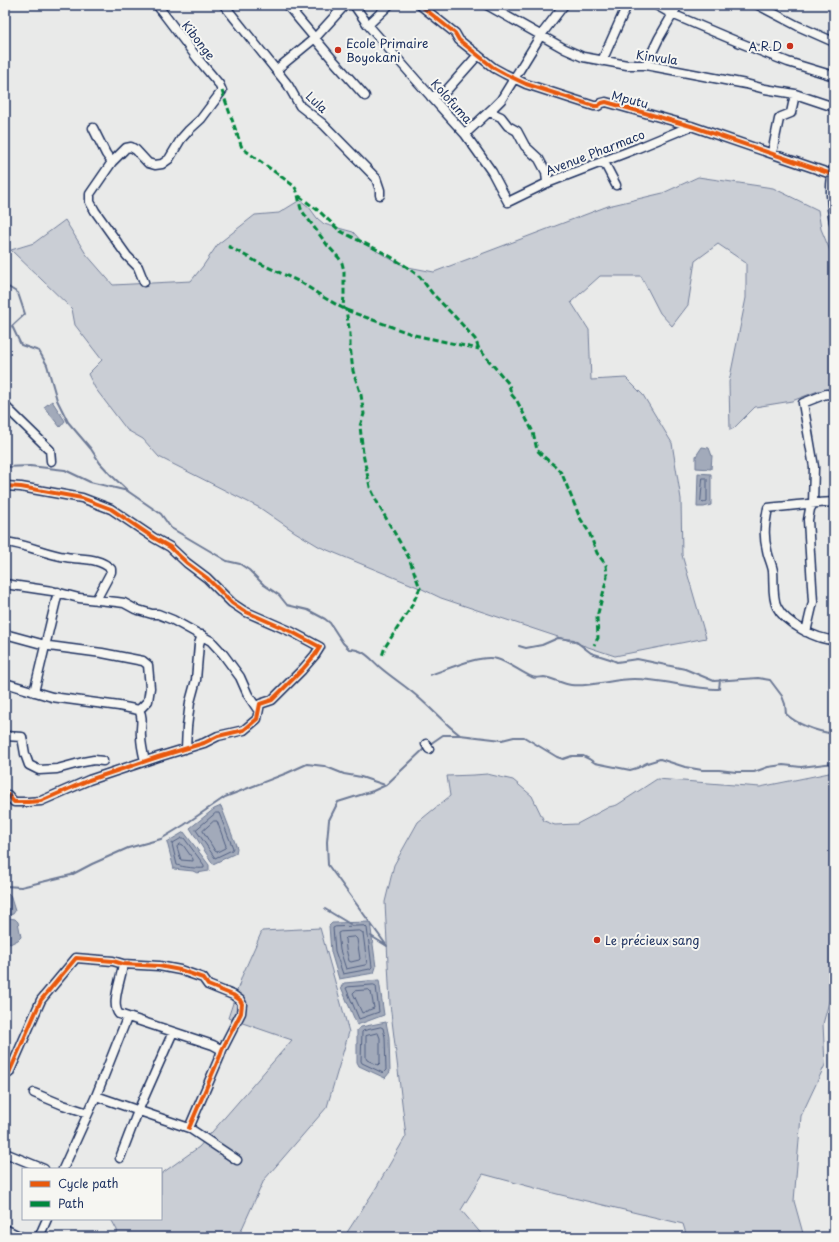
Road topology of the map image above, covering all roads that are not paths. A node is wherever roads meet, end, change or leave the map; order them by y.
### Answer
1 (157, 5) edge
2 (224, 5) edge
3 (287, 5) edge
4 (345, 5) edge
5 (354, 5) edge
6 (389, 5) edge
7 (420, 5) edge
8 (487, 5) edge
9 (564, 5) edge
10 (627, 5) edge
11 (656, 5) edge
12 (678, 5) edge
13 (758, 5) edge
14 (672, 14) junction
15 (368, 25) junction
16 (542, 35) junction
17 (315, 38) junction
18 (834, 42) edge
19 (478, 55) junction
20 (602, 61) junction
21 (646, 65) junction
22 (276, 70) junction
23 (834, 76) edge
24 (514, 78) junction
25 (796, 94) junction
26 (365, 96) dead end
27 (432, 97) junction
28 (834, 107) edge
29 (490, 112) junction
30 (691, 126) junction
31 (93, 128) dead end
32 (465, 134) junction
33 (772, 153) junction
34 (112, 162) junction
35 (604, 162) junction
36 (833, 173) edge
37 (548, 183) junction
38 (616, 185) dead end
39 (380, 195) dead end
40 (508, 202) joint
41 (834, 222) edge
42 (144, 282) dead end
43 (834, 395) edge
44 (5, 406) edge
45 (51, 461) dead end
46 (5, 486) edge
47 (834, 502) edge
48 (813, 504) junction
49 (5, 542) edge
50 (5, 584) edge
51 (58, 592) junction
52 (96, 600) junction
53 (806, 632) junction
54 (5, 634) edge
55 (202, 635) junction
56 (834, 640) edge
57 (45, 645) junction
58 (5, 683) edge
59 (34, 692) junction
60 (139, 710) junction
61 (258, 710) junction
62 (5, 736) edge
63 (186, 748) junction
64 (103, 761) dead end
65 (145, 761) junction
66 (5, 795) edge
67 (123, 964) junction
68 (127, 1018) junction
69 (173, 1032) junction
70 (222, 1050) junction
71 (9, 1073) dead end
72 (34, 1093) dead end
73 (96, 1096) junction
74 (138, 1111) junction
75 (88, 1113) junction
76 (189, 1128) junction
77 (5, 1152) edge
78 (120, 1158) dead end
79 (237, 1160) dead end
80 (42, 1168) edge
81 (63, 1168) edge
82 (47, 1220) edge
83 (5, 1229) edge
84 (22, 1237) edge
85 (39, 1237) edge

1 - 34 street, Kibonge
2 - 22 street, Lula
3 - 17 street
4 - 17 street
5 - 15 street, Kolofuma
6 - 15 street
7 - 19 street, Mputu
8 - 16 street, Kinvula
9 - 16 street
10 - 20 street
11 - 14 street
12 - 14 street
13 - 18 street
14 - 21 street
14 - 23 street
15 - 27 street, Kolofuma
16 - 20 street, Kinvula
16 - 24 street
17 - 22 street
17 - 26 street
19 - 24 street, Mputu
19 - 27 street
20 - 21 street, Kinvula
21 - 25 street, Kinvula
22 - 39 street, Lula
24 - 29 street
24 - 30 street, Mputu
25 - 28 street, Kinvula
25 - 33 street
27 - 32 street, Kolofuma
29 - 32 street
29 - 37 street
30 - 33 street, Mputu
30 - 35 street, Avenue Pharmaco
31 - 34 street
32 - 40 street, Kolofuma
33 - 36 street, Mputu
34 - 42 street
35 - 37 street, Avenue Pharmaco
35 - 38 street
36 - 41 street
37 - 40 street, Avenue Pharmaco
43 - 48 street
44 - 45 street
46 - 61 street
47 - 48 street
48 - 53 street
48 - 53 street
49 - 52 street
50 - 51 street
51 - 52 street
51 - 57 street
52 - 55 street
53 - 56 street
54 - 57 street
55 - 61 street
55 - 63 street
57 - 59 street
57 - 60 street
58 - 59 street
59 - 60 street
60 - 65 street
61 - 63 street
62 - 64 street
63 - 65 street
65 - 66 street
67 - 68 street
67 - 70 street
67 - 71 street
68 - 69 street
68 - 73 street
69 - 70 street
69 - 74 street
70 - 76 street
72 - 75 street
73 - 74 street
73 - 75 street
74 - 76 street
74 - 78 street
75 - 81 street
76 - 79 street
77 - 80 street
82 - 85 street
83 - 84 street

